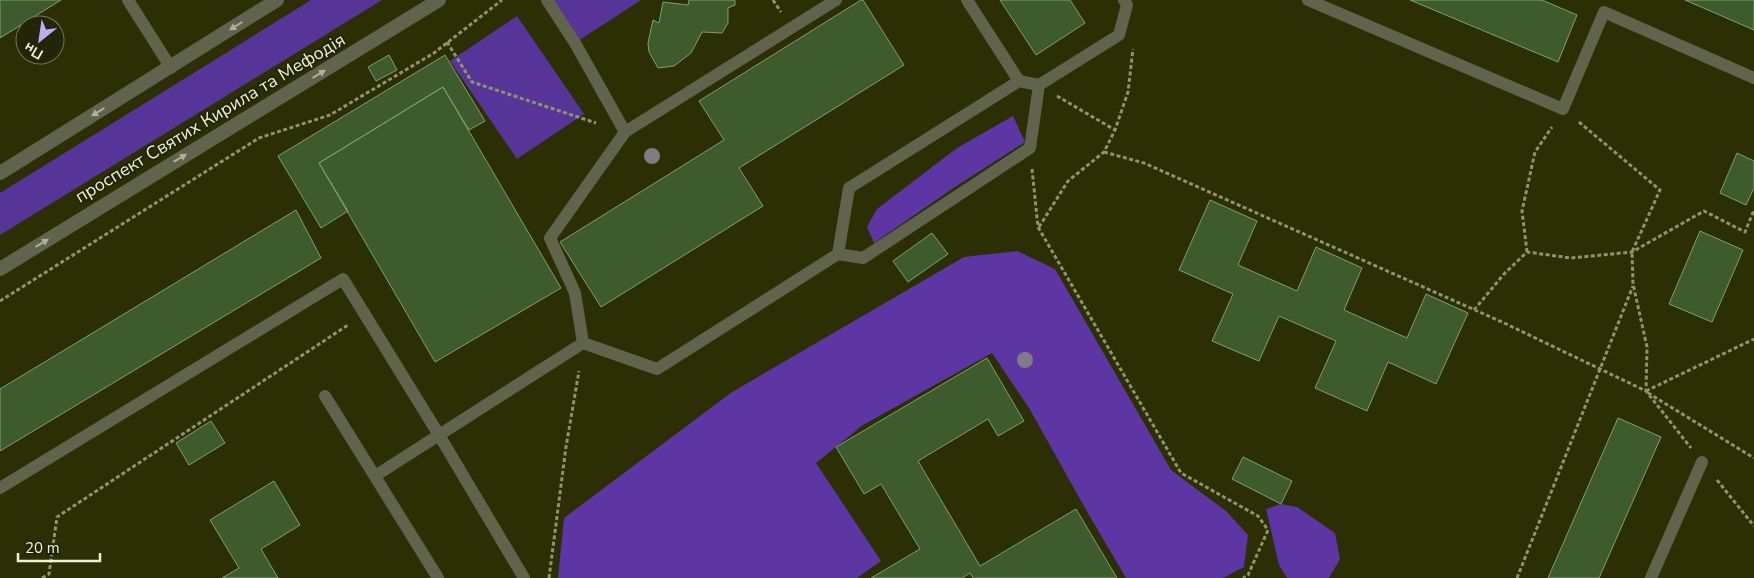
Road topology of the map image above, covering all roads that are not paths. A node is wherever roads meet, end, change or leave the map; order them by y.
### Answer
1 (128, 0) edge
2 (277, 0) edge
3 (440, 0) edge
4 (547, 0) edge
5 (836, 0) edge
6 (967, 0) edge
7 (1124, 0) edge
8 (1308, 0) edge
9 (171, 68) junction
10 (1754, 78) edge
11 (1019, 81) junction
12 (1039, 85) junction
13 (625, 132) junction
14 (0, 173) edge
15 (838, 254) junction
16 (0, 268) edge
17 (583, 343) junction
18 (325, 396) dead end
19 (440, 435) junction
20 (1702, 462) road end
21 (375, 476) junction
22 (0, 488) edge
23 (438, 578) edge
24 (524, 578) edge
25 (1650, 578) edge

1 - 9 lane
2 -> 9 street
16 -> 3 street, проспект Святих Кирила та Мефодія
4 - 13 lane
5 - 13 lane
6 - 11 lane
7 - 12 lane
8 - 10 lane
9 -> 14 street
11 - 12 lane
11 - 15 lane
12 - 15 lane
13 - 17 lane
15 - 17 lane
17 - 19 lane
18 - 21 lane
19 - 21 lane
19 - 22 lane
19 - 24 lane
20 - 25 lane
21 - 23 lane

